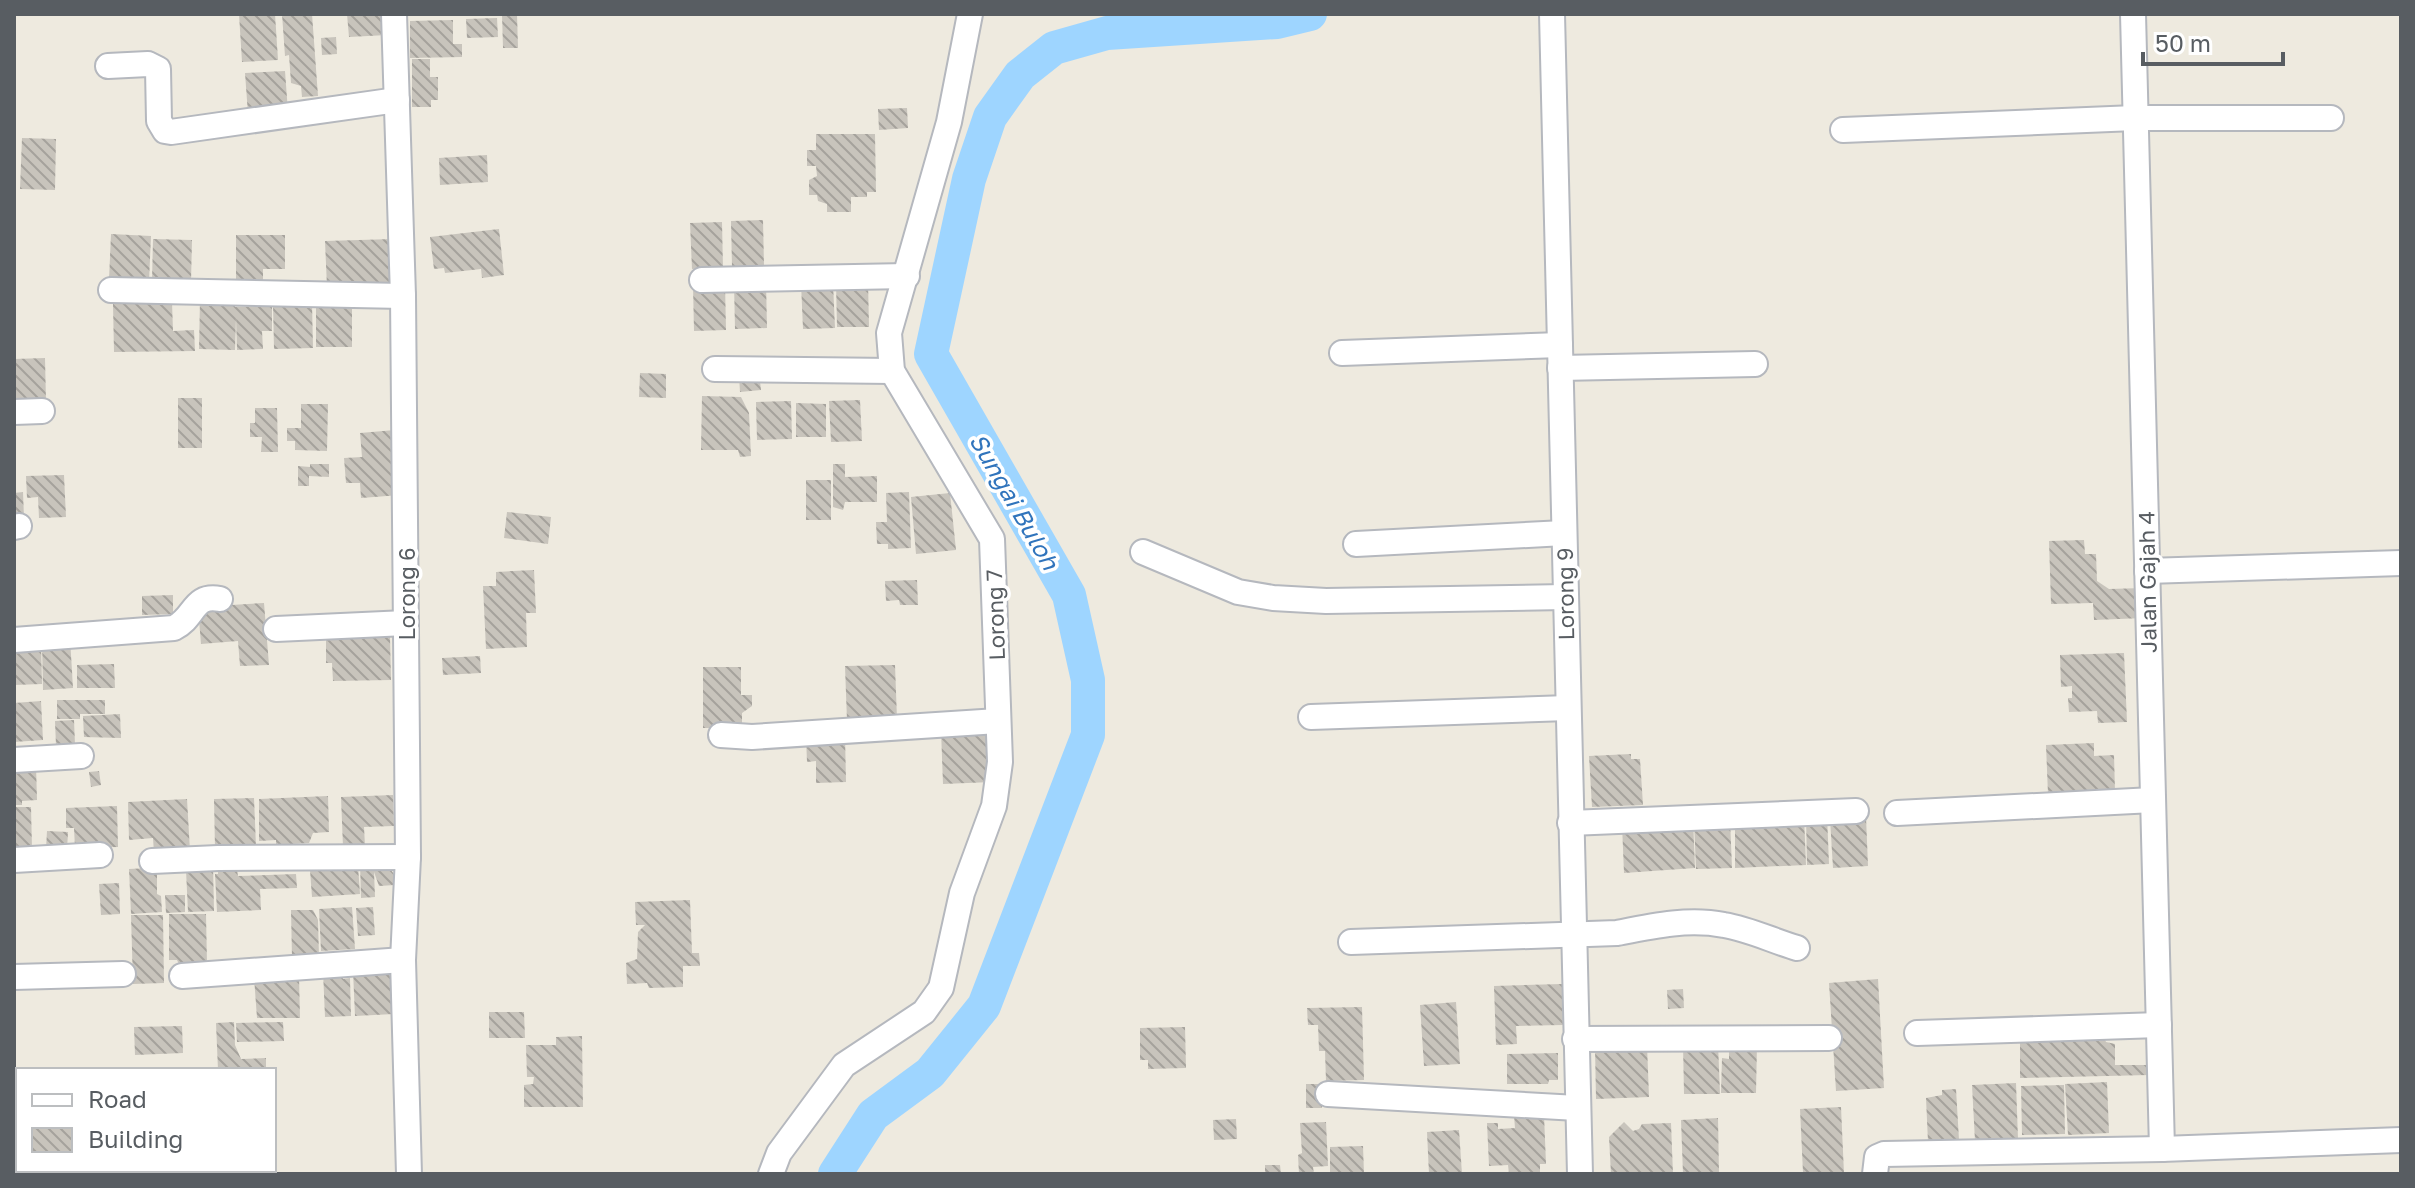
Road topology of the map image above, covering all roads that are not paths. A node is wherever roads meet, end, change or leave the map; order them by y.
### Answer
1 (394, 14) edge
2 (970, 14) edge
3 (1552, 14) edge
4 (2133, 14) edge
5 (108, 66) dead end
6 (397, 100) junction
7 (2135, 118) junction
8 (2331, 118) dead end
9 (1843, 130) dead end
10 (907, 276) junction
11 (702, 280) dead end
12 (111, 290) dead end
13 (403, 296) junction
14 (1342, 353) dead end
15 (1560, 356) junction
16 (1755, 364) dead end
17 (715, 369) dead end
18 (892, 371) junction
19 (42, 411) dead end
20 (14, 412) edge
21 (1564, 533) junction
22 (1356, 544) dead end
23 (1143, 552) dead end
24 (2401, 563) edge
25 (2147, 571) junction
26 (1565, 597) junction
27 (220, 599) dead end
28 (406, 623) junction
29 (276, 629) dead end
30 (14, 640) edge
31 (1568, 708) junction
32 (1311, 717) dead end
33 (998, 721) junction
34 (721, 735) dead end
35 (81, 756) dead end
36 (14, 760) edge
37 (2153, 800) junction
38 (1856, 811) dead end
39 (1897, 813) dead end
40 (1570, 823) junction
41 (100, 855) dead end
42 (408, 857) junction
43 (14, 860) edge
44 (152, 861) dead end
45 (1573, 934) junction
46 (1351, 942) dead end
47 (1797, 948) dead end
48 (403, 960) junction
49 (123, 974) dead end
50 (182, 976) dead end
51 (14, 977) edge
52 (2159, 1025) junction
53 (1917, 1033) dead end
54 (1829, 1038) dead end
55 (1575, 1039) junction
56 (1328, 1094) dead end
57 (1577, 1108) junction
58 (2401, 1140) edge
59 (2162, 1149) junction
60 (409, 1174) edge
61 (771, 1174) edge
62 (1580, 1174) edge
63 (1875, 1174) edge

1 - 6 street, Lorong 6
2 - 10 street, Lorong 7
3 - 15 street, Lorong 9
4 - 7 street, Jalan Gajah 4
5 - 6 street
6 - 13 street, Lorong 6
7 - 8 street
7 - 9 street
7 - 25 street, Jalan Gajah 4
10 - 11 street
10 - 18 street, Lorong 7
12 - 13 street
13 - 28 street, Lorong 6
14 - 15 street
15 - 16 street
15 - 21 street, Lorong 9
17 - 18 street
18 - 33 street, Lorong 7
19 - 20 street
21 - 22 street
21 - 26 street, Lorong 9
23 - 26 street
24 - 25 street
25 - 37 street, Jalan Gajah 4
26 - 31 street, Lorong 9
27 - 30 street
28 - 29 street
28 - 42 street, Lorong 6
31 - 32 street
31 - 40 street, Lorong 9
33 - 34 street
33 - 61 street, Lorong 7
35 - 36 street
37 - 39 street
37 - 52 street, Jalan Gajah 4
38 - 40 street
40 - 45 street, Lorong 9
41 - 43 street
42 - 44 street
42 - 48 street, Lorong 6
45 - 46 street
45 - 47 street
45 - 55 street, Lorong 9
48 - 50 street
48 - 60 street, Lorong 6
49 - 51 street
52 - 53 street
52 - 59 street, Jalan Gajah 4
54 - 55 street
55 - 57 street, Lorong 9
56 - 57 street
57 - 62 street, Lorong 9
58 - 59 street
59 - 63 street

